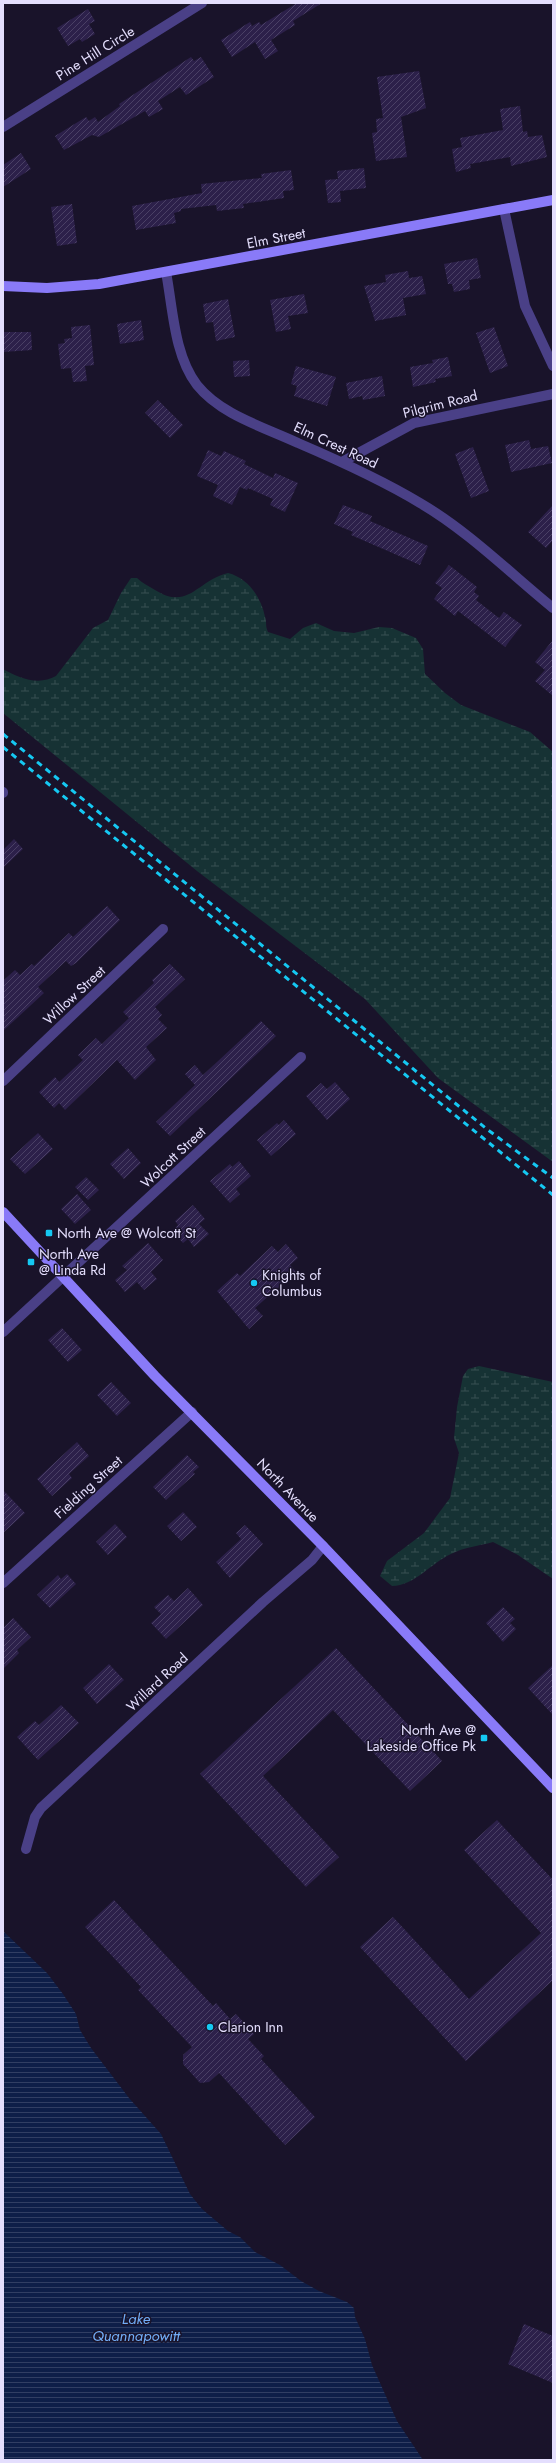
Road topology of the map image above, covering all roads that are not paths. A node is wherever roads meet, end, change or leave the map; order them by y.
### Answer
1 (202, 3) edge
2 (3, 127) edge
3 (553, 200) edge
4 (504, 209) junction
5 (166, 272) junction
6 (3, 286) edge
7 (553, 366) edge
8 (553, 394) edge
9 (342, 462) junction
10 (553, 608) edge
11 (164, 929) dead end
12 (301, 1057) dead end
13 (3, 1081) edge
14 (3, 1212) edge
15 (63, 1277) junction
16 (3, 1332) edge
17 (192, 1412) junction
18 (324, 1546) junction
19 (3, 1583) edge
20 (553, 1788) edge
21 (26, 1849) dead end

1 - 2 street, Pine Hill Circle
3 - 4 street, Elm Street
4 - 5 street, Elm Street
4 - 7 street
5 - 6 street, Elm Street
5 - 9 street, Elm Crest Road
8 - 9 street, Pilgrim Road
9 - 10 street, Elm Crest Road
11 - 13 street, Willow Street
12 - 15 street, Wolcott Street
14 - 15 street, North Avenue
15 - 16 street, Wolcott Street
15 - 17 street, North Avenue
17 - 18 street, North Avenue
17 - 19 street, Fielding Street
18 - 20 street, North Avenue
18 - 21 street, Willard Road

